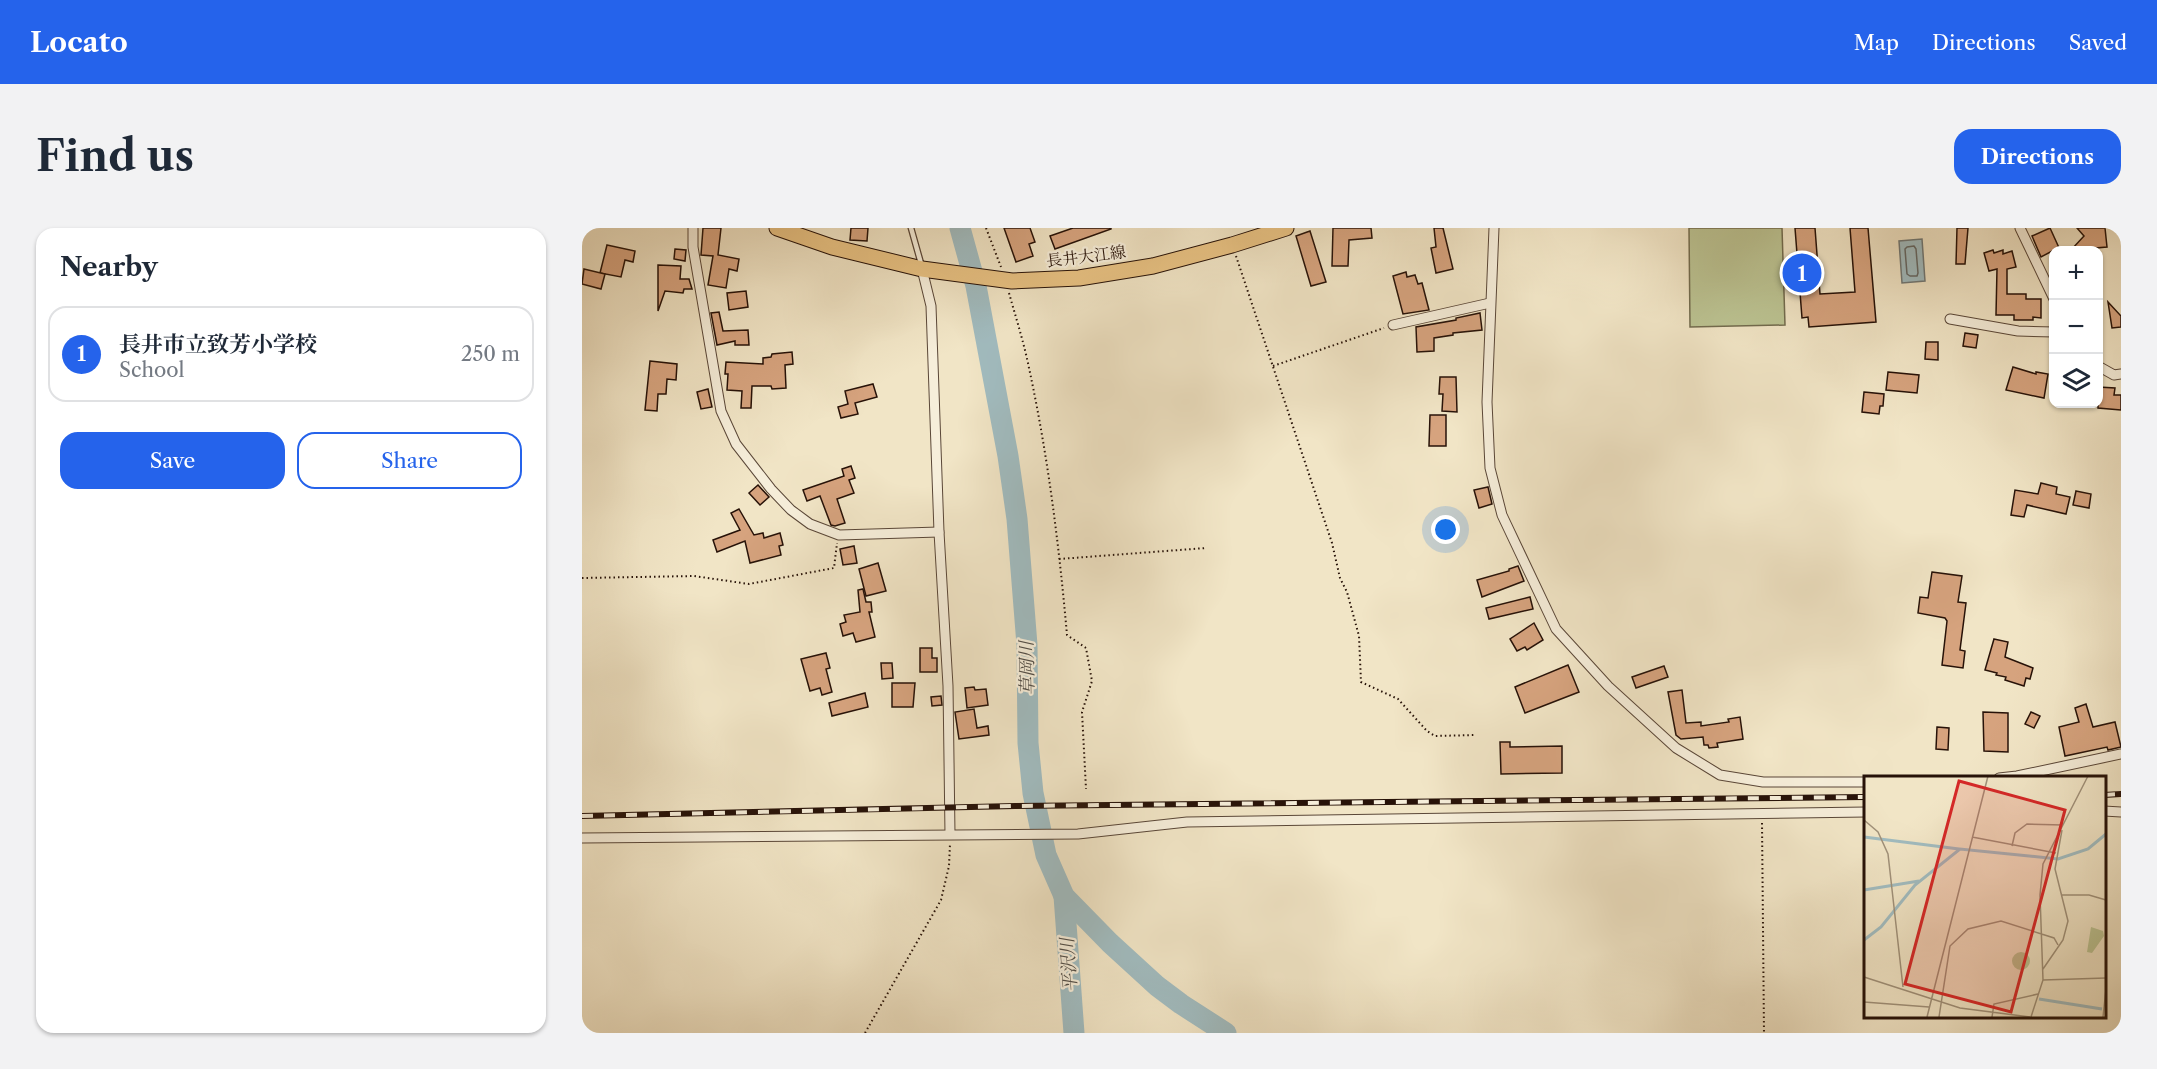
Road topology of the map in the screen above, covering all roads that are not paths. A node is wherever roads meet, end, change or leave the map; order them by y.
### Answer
1 (693, 228) edge
2 (911, 228) edge
3 (1286, 228) edge
4 (1494, 228) edge
5 (2020, 228) edge
6 (782, 229) edge
7 (922, 269) junction
8 (2049, 289) edge
9 (1490, 303) junction
10 (1950, 319) dead end
11 (1393, 325) road end
12 (2049, 332) edge
13 (2103, 369) edge
14 (2121, 374) edge
15 (939, 532) junction
16 (2121, 754) edge
17 (2017, 776) edge
18 (1864, 782) edge
19 (2106, 811) edge
20 (1864, 812) edge
21 (2121, 812) edge
22 (950, 834) junction
23 (582, 838) edge

1 - 15 street
2 - 7 lane
3 - 7 main road, 長井大江線
4 - 9 street
5 - 8 street
6 - 7 main road, 長井大江線
7 - 15 street
9 - 11 street
9 - 18 street
10 - 12 street
13 - 14 street
15 - 22 street
16 - 17 street
19 - 21 street
20 - 22 street
22 - 23 street

